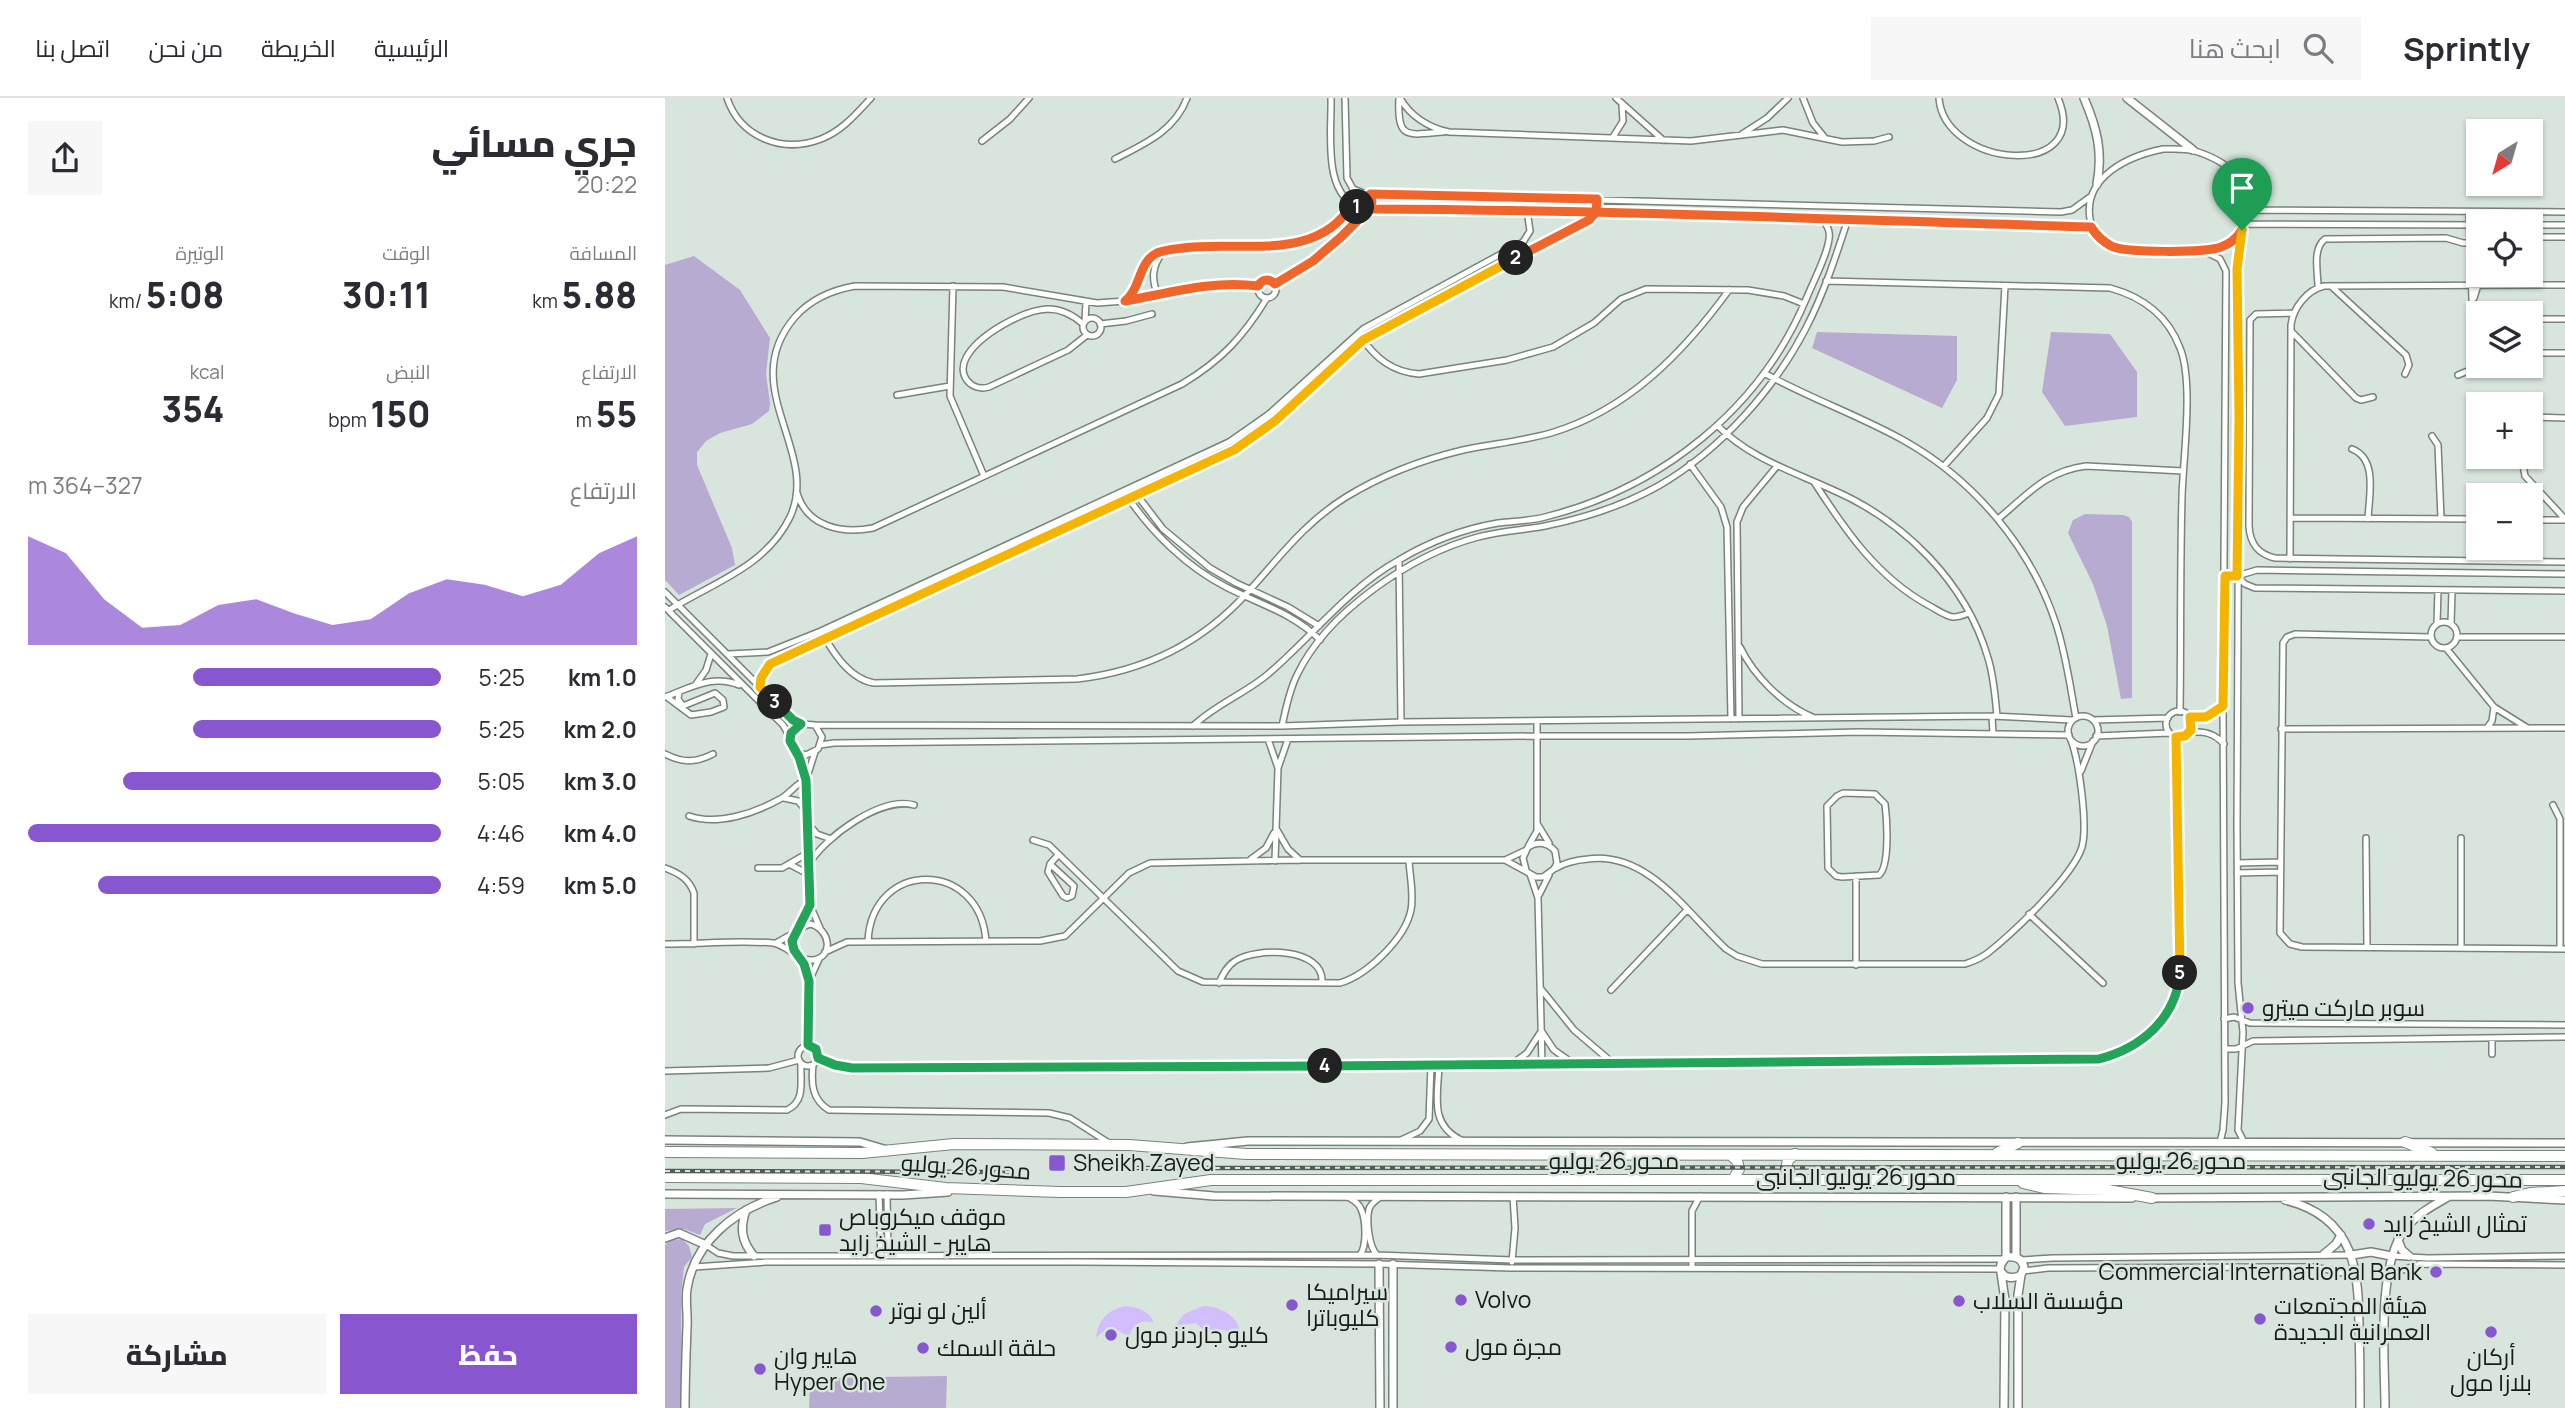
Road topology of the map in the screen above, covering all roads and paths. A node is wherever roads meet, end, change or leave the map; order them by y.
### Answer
1 (727, 98) edge
2 (871, 98) edge
3 (1029, 98) edge
4 (1187, 98) edge
5 (1331, 98) edge
6 (1345, 98) edge
7 (1400, 98) edge
8 (1788, 98) edge
9 (1803, 98) edge
10 (1939, 98) edge
11 (2058, 98) edge
12 (2084, 98) edge
13 (2127, 98) edge
14 (1618, 100) edge
15 (1449, 132) junction
16 (1740, 136) junction
17 (1889, 137) dead end
18 (1612, 138) junction
19 (1663, 139) junction
20 (1826, 139) junction
21 (982, 141) dead end
22 (2193, 150) junction
23 (1115, 159) dead end
24 (2097, 184) junction
25 (1358, 192) junction
26 (1370, 194) junction
27 (1562, 197) junction
28 (2090, 197) junction
29 (1597, 199) junction
30 (1352, 204) junction
31 (1369, 209) junction
32 (1527, 210) junction
33 (2251, 210) junction
34 (1561, 211) junction
35 (1596, 212) junction
36 (2466, 212) edge
37 (2543, 212) edge
38 (2565, 212) edge
39 (1821, 218) junction
40 (1848, 219) junction
41 (2246, 223) junction
42 (2466, 225) edge
43 (2543, 225) edge
44 (2565, 225) edge
45 (2091, 227) junction
46 (2242, 230) junction
47 (2543, 237) edge
48 (2565, 237) edge
49 (1523, 242) junction
50 (2466, 242) edge
51 (1510, 250) junction
52 (2201, 250) junction
53 (1528, 251) junction
54 (1163, 252) junction
55 (1823, 257) junction
56 (1515, 258) junction
57 (1834, 260) junction
58 (1826, 281) junction
59 (1275, 284) junction
60 (2466, 285) edge
61 (2543, 285) edge
62 (2565, 285) edge
63 (953, 286) junction
64 (1258, 286) junction
65 (2005, 286) junction
66 (2330, 286) junction
67 (2318, 287) junction
68 (2471, 287) edge
69 (2477, 287) edge
70 (1729, 289) junction
71 (1158, 295) junction
72 (1267, 298) junction
73 (2474, 299) junction
74 (1125, 301) junction
75 (1086, 302) junction
76 (1097, 303) junction
77 (1804, 304) junction
78 (2294, 313) junction
79 (1152, 314) dead end
80 (2543, 319) edge
81 (2564, 319) edge
82 (1084, 322) junction
83 (1098, 322) junction
84 (2291, 331) junction
85 (1358, 332) junction
86 (1087, 335) junction
87 (1363, 340) junction
88 (2543, 353) edge
89 (2565, 353) edge
90 (1764, 373) junction
91 (2405, 374) dead end
92 (2458, 375) dead end
93 (1775, 379) junction
94 (950, 386) junction
95 (897, 395) dead end
96 (2373, 397) dead end
97 (2543, 417) edge
98 (2565, 418) edge
99 (1717, 425) junction
100 (1725, 434) junction
101 (2432, 436) dead end
102 (2352, 449) dead end
103 (1690, 464) junction
104 (1777, 466) junction
105 (1944, 466) junction
106 (2524, 469) edge
107 (2183, 471) junction
108 (984, 476) junction
109 (1814, 482) junction
110 (1133, 486) junction
111 (797, 491) junction
112 (1123, 491) junction
113 (1137, 495) junction
114 (1129, 499) junction
115 (808, 513) junction
116 (790, 517) junction
117 (2291, 518) junction
118 (1998, 519) junction
119 (2368, 519) junction
120 (2441, 519) junction
121 (2466, 519) edge
122 (2565, 519) edge
123 (2543, 520) edge
124 (2290, 559) junction
125 (1399, 560) junction
126 (2565, 562) edge
127 (1400, 571) junction
128 (2388, 573) junction
129 (2503, 573) junction
130 (2565, 574) edge
131 (2225, 576) junction
132 (2237, 576) junction
133 (1251, 589) junction
134 (2388, 590) junction
135 (2438, 590) junction
136 (2452, 591) junction
137 (2503, 591) junction
138 (665, 592) edge
139 (2565, 592) edge
140 (1246, 595) junction
141 (2438, 599) junction
142 (2452, 599) junction
143 (678, 604) junction
144 (667, 608) edge
145 (1969, 613) junction
146 (2437, 624) junction
147 (2451, 624) junction
148 (1319, 626) junction
149 (821, 631) junction
150 (1312, 632) junction
151 (1327, 632) junction
152 (2431, 637) junction
153 (2457, 637) junction
154 (2565, 637) edge
155 (825, 639) junction
156 (1320, 640) junction
157 (1738, 643) junction
158 (2446, 648) junction
159 (711, 654) junction
160 (728, 654) junction
161 (696, 684) junction
162 (743, 686) junction
163 (760, 687) junction
164 (679, 692) junction
165 (666, 697) edge
166 (2223, 706) junction
167 (2494, 707) junction
168 (682, 708) junction
169 (2180, 712) junction
170 (1997, 716) junction
171 (1875, 717) junction
172 (2190, 717) junction
173 (1815, 718) junction
174 (2168, 718) junction
175 (1731, 719) junction
176 (1739, 719) junction
177 (2074, 719) junction
178 (1633, 720) junction
179 (2093, 720) junction
180 (1537, 721) junction
181 (1401, 722) junction
182 (801, 724) junction
183 (815, 725) junction
184 (967, 725) junction
185 (1145, 726) junction
186 (1193, 726) junction
187 (1282, 726) junction
188 (2281, 729) junction
189 (2487, 729) junction
190 (2528, 729) junction
191 (2565, 729) edge
192 (1876, 732) junction
193 (981, 733) junction
194 (2169, 733) junction
195 (2188, 733) junction
196 (1993, 734) junction
197 (2003, 734) junction
198 (1633, 735) junction
199 (1537, 736) junction
200 (790, 737) junction
201 (2070, 737) junction
202 (2176, 737) junction
203 (2095, 738) junction
204 (1268, 739) junction
205 (1288, 739) junction
206 (1146, 741) junction
207 (969, 742) junction
208 (2224, 744) junction
209 (820, 746) junction
210 (797, 752) junction
211 (815, 752) junction
212 (665, 754) edge
213 (713, 754) dead end
214 (1278, 768) junction
215 (2080, 774) junction
216 (806, 780) junction
217 (784, 798) junction
218 (914, 805) dead end
219 (2553, 805) dead end
220 (807, 811) junction
221 (689, 816) dead end
222 (807, 822) junction
223 (1536, 822) junction
224 (1276, 827) junction
225 (2367, 838) dead end
226 (2461, 838) dead end
227 (831, 839) junction
228 (1033, 840) dead end
229 (1526, 849) junction
230 (1553, 849) junction
231 (808, 853) junction
232 (1058, 855) junction
233 (1300, 860) junction
234 (1505, 860) junction
235 (1247, 861) junction
236 (1275, 861) junction
237 (1409, 861) junction
238 (1574, 861) junction
239 (2280, 862) junction
240 (2237, 863) junction
241 (789, 864) junction
242 (1050, 864) junction
243 (808, 865) junction
244 (665, 868) edge
245 (758, 868) dead end
246 (1528, 872) junction
247 (1552, 872) junction
248 (2280, 872) junction
249 (2237, 873) junction
250 (808, 874) junction
251 (1856, 876) junction
252 (1538, 898) junction
253 (1104, 899) junction
254 (810, 905) junction
255 (1686, 911) junction
256 (2029, 914) junction
257 (820, 928) junction
258 (798, 930) junction
259 (825, 933) junction
260 (868, 941) junction
261 (986, 941) junction
262 (847, 942) junction
263 (776, 943) junction
264 (665, 944) edge
265 (694, 944) junction
266 (2367, 947) junction
267 (2461, 948) junction
268 (2563, 949) edge
269 (823, 955) junction
270 (799, 956) junction
271 (1856, 965) junction
272 (809, 981) junction
273 (1219, 983) junction
274 (1322, 983) junction
275 (2103, 983) dead end
276 (1541, 988) junction
277 (1611, 990) dead end
278 (2224, 1019) junction
279 (2240, 1020) junction
280 (2565, 1025) edge
281 (1541, 1030) junction
282 (2565, 1037) edge
283 (2492, 1038) junction
284 (808, 1045) junction
285 (2242, 1046) junction
286 (2225, 1048) junction
287 (2491, 1054) dead end
288 (818, 1058) junction
289 (800, 1062) junction
290 (1574, 1064) junction
291 (1613, 1064) junction
292 (813, 1065) junction
293 (1431, 1065) junction
294 (1439, 1065) junction
295 (1511, 1065) junction
296 (1542, 1065) junction
297 (665, 1071) edge
298 (1431, 1079) junction
299 (1439, 1079) junction
300 (665, 1115) edge
301 (1429, 1119) junction
302 (1439, 1119) junction
303 (2230, 1132) junction
304 (665, 1140) edge
305 (2565, 1141) edge
306 (1398, 1142) junction
307 (1464, 1142) junction
308 (2220, 1142) junction
309 (2244, 1142) junction
310 (2405, 1142) junction
311 (2018, 1143) junction
312 (1111, 1144) junction
313 (1181, 1147) junction
314 (888, 1150) junction
315 (665, 1152) edge
316 (1796, 1154) junction
317 (1731, 1155) junction
318 (1993, 1155) junction
319 (2439, 1156) junction
320 (2565, 1156) edge
321 (665, 1177) edge
322 (1733, 1180) junction
323 (2016, 1180) junction
324 (2565, 1180) edge
325 (1794, 1181) junction
326 (963, 1189) junction
327 (1146, 1189) junction
328 (2565, 1191) edge
329 (665, 1194) edge
330 (883, 1194) junction
331 (786, 1195) junction
332 (1383, 1195) junction
333 (1346, 1196) junction
334 (1513, 1196) junction
335 (1700, 1196) junction
336 (2272, 1196) junction
337 (2451, 1196) junction
338 (2006, 1197) junction
339 (2016, 1197) junction
340 (2513, 1197) junction
341 (2152, 1198) junction
342 (2565, 1200) edge
343 (746, 1210) junction
344 (2341, 1235) junction
345 (665, 1238) edge
346 (2398, 1240) junction
347 (706, 1245) junction
348 (2324, 1254) junction
349 (809, 1255) junction
350 (884, 1255) junction
351 (1259, 1255) junction
352 (1360, 1255) junction
353 (1377, 1255) junction
354 (1389, 1255) junction
355 (2352, 1255) junction
356 (754, 1256) junction
357 (2257, 1256) junction
358 (2391, 1256) junction
359 (2409, 1256) junction
360 (2565, 1256) edge
361 (1893, 1258) junction
362 (2005, 1258) junction
363 (2159, 1258) junction
364 (1078, 1259) junction
365 (2018, 1259) junction
366 (1512, 1260) junction
367 (1588, 1260) junction
368 (1608, 1260) junction
369 (1692, 1260) junction
370 (1705, 1260) junction
371 (1790, 1260) junction
372 (1802, 1260) junction
373 (809, 1263) junction
374 (885, 1263) junction
375 (1259, 1264) junction
376 (2565, 1265) edge
377 (694, 1267) junction
378 (2257, 1267) junction
379 (1379, 1268) junction
380 (1393, 1268) junction
381 (1511, 1268) junction
382 (1588, 1268) junction
383 (1608, 1268) junction
384 (1692, 1268) junction
385 (1705, 1268) junction
386 (1894, 1268) junction
387 (2159, 1268) junction
388 (1789, 1269) junction
389 (1802, 1269) junction
390 (2001, 1271) junction
391 (2022, 1273) junction
392 (2357, 1276) junction
393 (2387, 1282) junction
394 (2018, 1295) junction
395 (2005, 1296) junction
396 (2004, 1367) junction
397 (2018, 1367) junction
398 (685, 1408) edge
399 (1380, 1408) edge
400 (1393, 1408) edge
401 (2004, 1408) edge
402 (2018, 1408) edge
403 (2360, 1408) edge
404 (2385, 1408) edge

1 - 2 street
3 - 21 street
4 - 23 street
5 - 30 street
6 - 25 street
7 - 15 street
7 - 15 street
8 - 16 street
9 - 20 street
10 - 11 street
12 - 24 main road
13 - 22 main road
14 - 18 street
14 - 19 street
15 - 18 street
16 - 19 street
16 - 20 street
17 - 20 street
18 - 19 street
22 - 24 street
22 - 33 street
24 - 28 street
25 - 26 street
25 - 30 street
26 - 27 street
26 - 31 street
27 - 29 street
27 - 34 street
28 - 29 street
28 - 45 street
29 - 35 street
30 - 31 street
30 - 54 street
31 - 32 street
31 - 59 street
32 - 34 street
32 - 49 street
33 - 36 street
33 - 41 street
34 - 35 street
35 - 39 street
35 - 53 street
37 - 38 street
39 - 40 street
39 - 55 street
40 - 45 street
40 - 57 street
41 - 42 street
41 - 46 street
43 - 44 street
45 - 52 street
46 - 52 street
46 - 132 street
47 - 48 street
49 - 51 street
49 - 53 street
50 - 67 street
51 - 56 street
51 - 85 street
52 - 131 street
53 - 56 street
54 - 71 street
54 - 74 street
55 - 57 street
55 - 77 street
56 - 87 street
57 - 58 street
58 - 65 street
58 - 93 street
59 - 64 street
59 - 72 street
60 - 66 street
61 - 62 street
63 - 75 street
63 - 94 street
63 - 111 street
64 - 71 street
64 - 72 street
65 - 105 street
65 - 107 street
66 - 67 street
66 - 91 street
67 - 78 street
68 - 73 street
69 - 73 street
70 - 77 street
70 - 87 street
70 - 133 street
71 - 74 street
72 - 108 street
73 - 92 street
74 - 76 street
75 - 76 street
75 - 82 street
76 - 83 street
77 - 90 street
78 - 84 street
78 - 124 street
79 - 83 street
80 - 81 street
82 - 83 street
82 - 86 street
82 - 86 street
83 - 86 street
84 - 96 street
84 - 117 street
85 - 87 street
85 - 110 street
87 - 113 street
88 - 89 street
90 - 93 street
90 - 99 street
93 - 100 street
93 - 105 street
94 - 95 street
94 - 108 street
97 - 98 street
99 - 100 street
99 - 125 street
100 - 103 street
100 - 104 street
101 - 120 street
102 - 119 street
103 - 127 street
103 - 175 street
104 - 109 street
104 - 157 street
105 - 118 street
106 - 122 street
107 - 118 street
107 - 169 street
108 - 115 street
109 - 145 street
109 - 145 street
110 - 112 street
110 - 113 street
111 - 115 street
111 - 116 street
112 - 114 street
112 - 149 street
113 - 114 street
113 - 133 street
114 - 140 street
114 - 155 street
115 - 116 street
116 - 143 street
117 - 119 street
117 - 124 street
118 - 177 street
119 - 120 street
120 - 121 street
122 - 123 street
124 - 126 street
125 - 127 street
125 - 148 street
127 - 151 street
127 - 181 street
128 - 129 street
128 - 132 street
128 - 134 street
129 - 130 street
129 - 137 street
131 - 132 street
131 - 166 street
132 - 134 street
132 - 240 street
133 - 140 street
133 - 148 street
134 - 135 street
135 - 136 street
135 - 141 street
136 - 137 street
136 - 142 street
137 - 139 street
138 - 143 street
140 - 150 street
140 - 155 street
141 - 142 street
141 - 146 street
142 - 147 street
143 - 144 street
143 - 160 street
144 - 159 street
145 - 170 street
146 - 147 street
146 - 152 street
147 - 153 street
148 - 150 street
148 - 151 street
149 - 155 street
149 - 160 street
150 - 156 street
150 - 186 street
151 - 156 street
152 - 158 street
152 - 188 street
153 - 154 street
153 - 158 street
155 - 163 street
156 - 187 street
157 - 173 street
157 - 176 street
158 - 167 street
159 - 161 street
159 - 162 street
160 - 163 street
161 - 162 street
161 - 164 street
162 - 200 street
163 - 182 street
164 - 165 street
164 - 168 street
165 - 168 street
166 - 172 street
166 - 208 street
167 - 189 street
167 - 190 street
168 - 168 street
169 - 172 street
169 - 174 street
170 - 171 street
170 - 177 street
170 - 196 street
170 - 197 street
171 - 173 street
171 - 192 street
172 - 195 street
173 - 176 street
174 - 179 street
174 - 194 street
175 - 176 street
175 - 178 street
177 - 179 street
177 - 201 street
178 - 180 street
178 - 198 street
179 - 203 street
180 - 181 street
180 - 199 street
181 - 187 street
182 - 183 street
182 - 200 street
183 - 184 street
183 - 209 street
184 - 193 street
184 - 207 street
185 - 186 street
185 - 193 street
185 - 206 street
186 - 187 street
188 - 189 street
188 - 239 street
189 - 190 street
190 - 191 street
192 - 196 street
192 - 198 street
193 - 206 street
193 - 207 street
194 - 202 street
194 - 203 street
195 - 202 street
195 - 208 street
196 - 197 street
197 - 201 street
198 - 199 street
199 - 205 street
199 - 223 street
200 - 210 street
201 - 203 street
201 - 215 street
202 - 291 street
203 - 215 street
204 - 205 street
204 - 206 street
204 - 214 street
205 - 214 street
207 - 209 street
208 - 278 street
209 - 211 street
210 - 211 street
210 - 216 street
211 - 216 street
212 - 213 street
214 - 224 street
215 - 256 street
216 - 217 street
216 - 220 street
217 - 220 street
217 - 221 street
218 - 227 street
219 - 268 street
220 - 222 street
222 - 227 street
222 - 231 street
223 - 229 street
223 - 230 street
224 - 233 street
224 - 235 street
224 - 236 street
225 - 266 street
226 - 267 street
227 - 243 street
228 - 232 street
229 - 230 street
229 - 234 street
229 - 246 street
230 - 238 street
230 - 247 street
231 - 241 street
231 - 243 street
232 - 242 street
232 - 253 street
233 - 236 street
233 - 237 street
234 - 237 street
234 - 246 street
235 - 236 street
235 - 253 street
237 - 274 street
238 - 247 street
238 - 255 street
239 - 240 street
239 - 248 street
240 - 249 street
241 - 245 street
241 - 250 street
242 - 242 street
243 - 250 street
244 - 265 street
246 - 247 street
246 - 252 street
247 - 252 street
248 - 249 street
248 - 266 street
249 - 279 street
250 - 254 street
251 - 251 street
251 - 271 street
252 - 276 street
253 - 261 street
253 - 273 street
254 - 257 street
254 - 258 street
255 - 271 street
255 - 277 street
256 - 271 street
256 - 275 street
257 - 258 street
257 - 259 street
258 - 263 street
258 - 270 street
259 - 262 street
259 - 269 street
260 - 261 street
260 - 261 street
260 - 262 street
262 - 269 street
263 - 265 street
263 - 270 street
264 - 265 street
266 - 267 street
267 - 268 street
269 - 270 street
269 - 272 street
270 - 272 street
272 - 284 street
273 - 274 street
273 - 274 street
276 - 281 street
276 - 291 street
278 - 279 street
278 - 286 street
279 - 280 street
279 - 285 street
281 - 290 street
281 - 295 street
281 - 296 street
282 - 283 street
283 - 285 street
283 - 287 street
284 - 288 street
284 - 289 street
285 - 286 street
285 - 303 street
286 - 303 street
288 - 292 street
288 - 293 street
289 - 292 street
289 - 297 street
289 - 300 street
290 - 291 street
290 - 296 street
292 - 312 street
293 - 294 street
293 - 298 street
294 - 295 street
294 - 299 street
295 - 296 street
298 - 299 street
298 - 301 street
299 - 302 street
301 - 302 street
301 - 306 street
302 - 307 street
303 - 308 street
303 - 309 street
304 - 314 main road
305 - 310 main road, محور 26 يوليو الجانبى
306 - 307 main road, محور 26 يوليو الجانبى
306 - 313 main road, محور 26 يوليو الجانبى
307 - 311 main road, محور 26 يوليو الجانبى
308 - 309 main road, محور 26 يوليو الجانبى
308 - 311 main road, محور 26 يوليو الجانبى
309 - 310 main road, محور 26 يوليو الجانبى
310 - 319 highway
311 - 318 highway
312 - 313 highway, محور 26 يوليو
312 - 314 highway, محور 26 يوليو
313 - 317 highway, محور 26 يوليو
314 - 315 highway, محور 26 يوليو
316 - 317 highway, محور 26 يوليو
316 - 318 highway, محور 26 يوليو
316 - 325 highway
317 - 322 highway
318 - 319 highway, محور 26 يوليو
319 - 320 highway, محور 26 يوليو
321 - 326 highway, محور 26 يوليو
322 - 325 highway, محور 26 يوليو
322 - 327 highway, محور 26 يوليو
323 - 324 highway, محور 26 يوليو
323 - 325 highway, محور 26 يوليو
323 - 341 highway
326 - 327 highway, محور 26 يوليو
326 - 330 main road
327 - 333 main road, محور 26 يوليو الجانبى
328 - 340 highway
329 - 331 main road
330 - 331 main road
330 - 350 street
331 - 343 main road
332 - 333 main road, محور 26 يوليو الجانبى
332 - 334 main road, محور 26 يوليو الجانبى
332 - 353 street
333 - 352 street
334 - 335 main road, محور 26 يوليو الجانبى
334 - 366 street
335 - 338 main road, محور 26 يوليو الجانبى
335 - 369 street
336 - 337 main road, محور 26 يوليو الجانبى
336 - 341 main road, محور 26 يوليو الجانبى
336 - 344 main road
337 - 340 main road, محور 26 يوليو الجانبى
337 - 346 main road
338 - 339 main road, محور 26 يوليو الجانبى
338 - 362 main road
339 - 341 main road, محور 26 يوليو الجانبى
339 - 365 main road
340 - 342 main road, محور 26 يوليو الجانبى
343 - 347 main road
343 - 356 main road
344 - 348 main road
344 - 355 main road
345 - 347 main road
346 - 358 main road
346 - 359 main road
347 - 356 street
347 - 377 main road
348 - 355 street
348 - 357 street
349 - 350 street
349 - 356 street
349 - 373 street
350 - 364 street
350 - 374 street
351 - 352 street
351 - 364 street
351 - 375 street
352 - 353 street
353 - 354 street
354 - 366 street
354 - 380 street
355 - 358 main road
355 - 392 main road
357 - 363 street
357 - 378 street
358 - 359 street
358 - 393 main road
359 - 360 street
361 - 362 street
361 - 372 street
361 - 386 street
362 - 365 main road
362 - 390 main road
363 - 365 street
363 - 387 street
364 - 374 street
364 - 375 street
365 - 391 main road
366 - 367 street
366 - 381 street
367 - 368 street
367 - 382 street
368 - 369 street
368 - 383 street
369 - 370 street
369 - 384 street
370 - 371 street
370 - 385 street
371 - 372 street
371 - 388 street
372 - 389 street
373 - 374 street
373 - 377 street
375 - 379 street
376 - 393 street
377 - 398 main road
378 - 387 street
378 - 392 street
379 - 380 main road
379 - 399 main road
380 - 381 street
380 - 400 main road
381 - 382 street
382 - 383 street
383 - 384 street
384 - 385 street
385 - 388 street
386 - 389 street
386 - 390 street
387 - 391 street
388 - 389 street
390 - 391 main road
390 - 395 main road
391 - 394 main road
392 - 403 main road
393 - 404 main road
394 - 395 main road
394 - 397 main road
395 - 396 main road
396 - 397 main road
396 - 401 main road
397 - 402 main road

